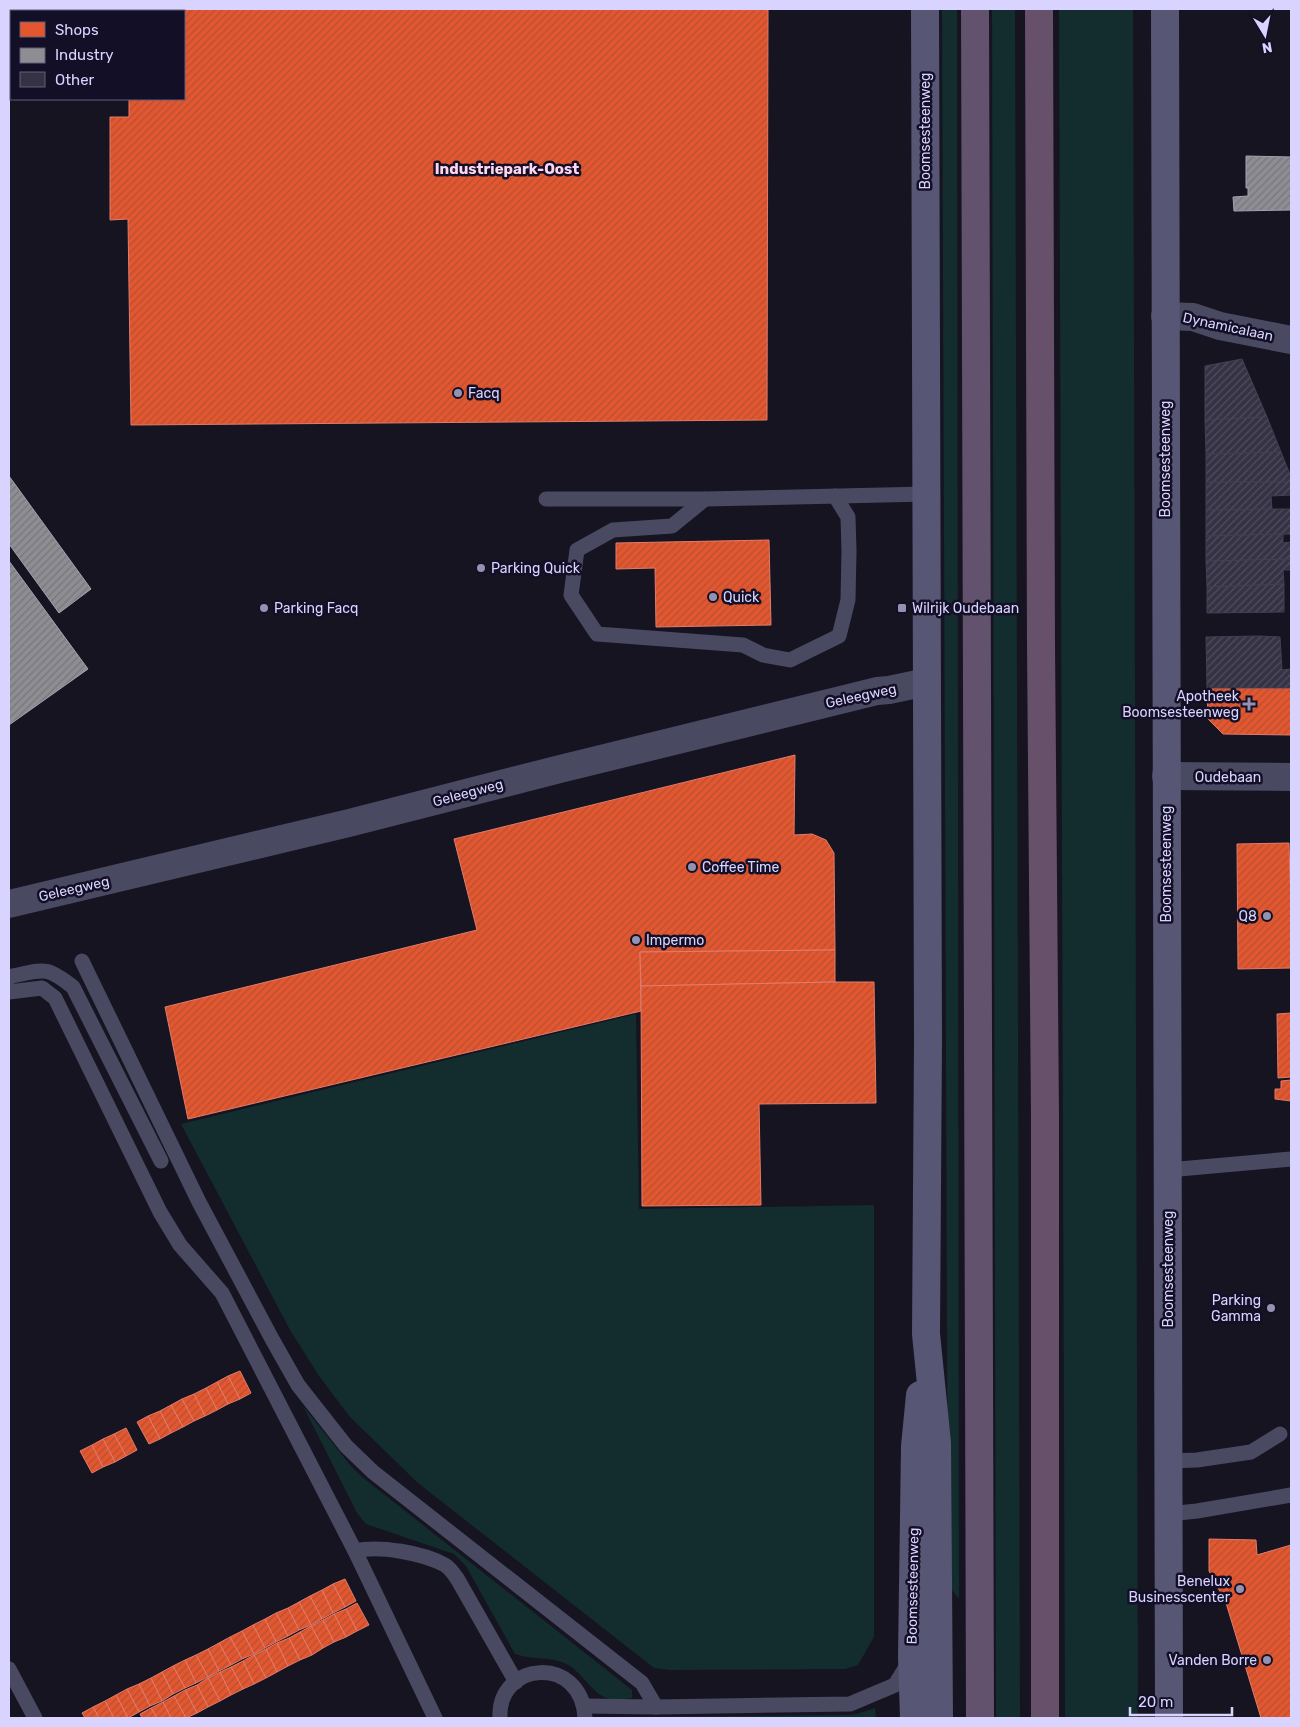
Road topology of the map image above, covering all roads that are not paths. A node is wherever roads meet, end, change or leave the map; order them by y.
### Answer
1 (925, 9) edge
2 (975, 9) edge
3 (1038, 9) edge
4 (1165, 9) edge
5 (1165, 316) junction
6 (1291, 340) edge
7 (927, 494) junction
8 (835, 496) junction
9 (704, 499) junction
10 (546, 500) dead end
11 (926, 682) junction
12 (1166, 776) junction
13 (1291, 777) edge
14 (9, 904) edge
15 (82, 961) dead end
16 (9, 978) edge
17 (9, 992) edge
18 (1291, 1159) edge
19 (161, 1161) dead end
20 (1168, 1170) junction
21 (926, 1334) junction
22 (1280, 1434) dead end
23 (1169, 1461) junction
24 (1291, 1495) edge
25 (1168, 1514) junction
26 (355, 1552) junction
27 (912, 1657) junction
28 (9, 1669) edge
29 (516, 1682) junction
30 (656, 1707) junction
31 (585, 1712) edge
32 (34, 1718) edge
33 (435, 1718) edge
34 (500, 1718) edge
35 (914, 1718) edge
36 (939, 1718) edge
37 (980, 1718) edge
38 (1045, 1718) edge
39 (1169, 1718) edge

1 - 7 main road, Boomsesteenweg
2 - 37 highway
3 - 38 highway
4 - 5 main road, Boomsesteenweg
5 - 6 street, Dynamicalaan
5 - 12 main road, Boomsesteenweg
7 - 8 lane
7 - 11 main road, Boomsesteenweg
8 - 9 lane
8 - 9 lane
9 - 10 lane
11 - 14 street, Geleegweg
11 - 21 main road, Boomsesteenweg
12 - 13 street, Oudebaan
12 - 20 main road, Boomsesteenweg
15 - 30 lane
16 - 19 lane
17 - 26 lane
18 - 20 lane
20 - 23 main road, Boomsesteenweg
21 - 27 main road, Boomsesteenweg
21 - 36 main road, Boomsesteenweg
22 - 23 lane
23 - 25 main road, Boomsesteenweg
24 - 25 lane
25 - 39 main road, Boomsesteenweg
26 - 29 lane
26 - 33 lane
27 - 30 lane
27 - 35 main road, Boomsesteenweg
28 - 32 lane
29 - 31 lane
29 - 34 lane
30 - 31 lane

